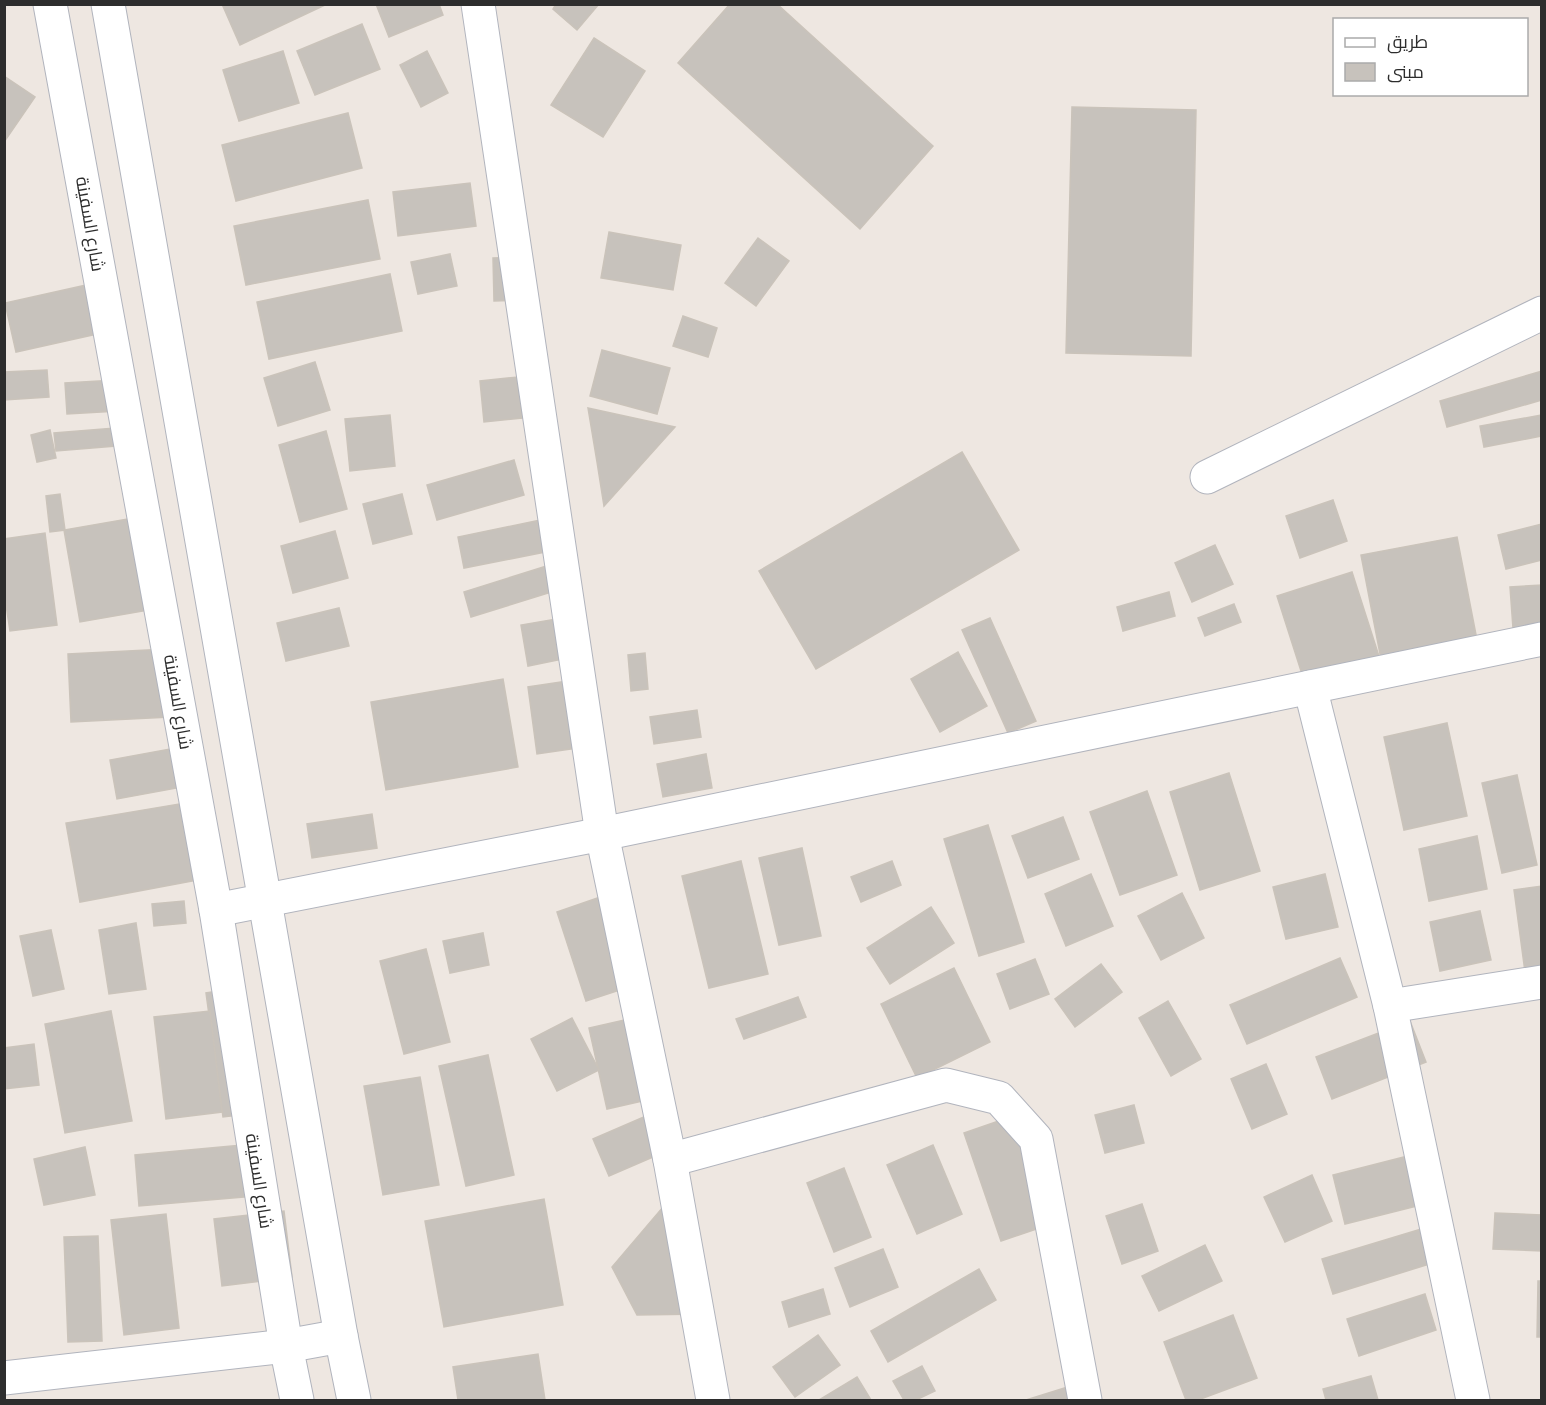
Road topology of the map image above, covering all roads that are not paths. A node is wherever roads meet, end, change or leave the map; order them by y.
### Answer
1 (50, 4) edge
2 (108, 4) edge
3 (478, 4) edge
4 (1542, 313) edge
5 (1207, 477) dead end
6 (1542, 639) edge
7 (1310, 687) junction
8 (602, 834) junction
9 (265, 901) junction
10 (216, 910) junction
11 (1542, 981) edge
12 (1390, 1006) junction
13 (670, 1160) junction
14 (341, 1336) junction
15 (286, 1346) junction
16 (4, 1378) edge
17 (297, 1401) edge
18 (354, 1401) edge
19 (713, 1401) edge
20 (1085, 1401) edge
21 (1473, 1401) edge

1 - 10 street, شارع السفينة
2 - 9 street
3 - 8 street
4 - 5 street
6 - 7 street
7 - 8 street
7 - 12 street
8 - 9 street
8 - 13 street
9 - 10 street
9 - 14 street
10 - 15 street, شارع السفينة
11 - 12 street
12 - 21 street
13 - 19 street
13 - 20 street
14 - 15 street
14 - 18 street
15 - 16 street
15 - 17 street, شارع السفينة

